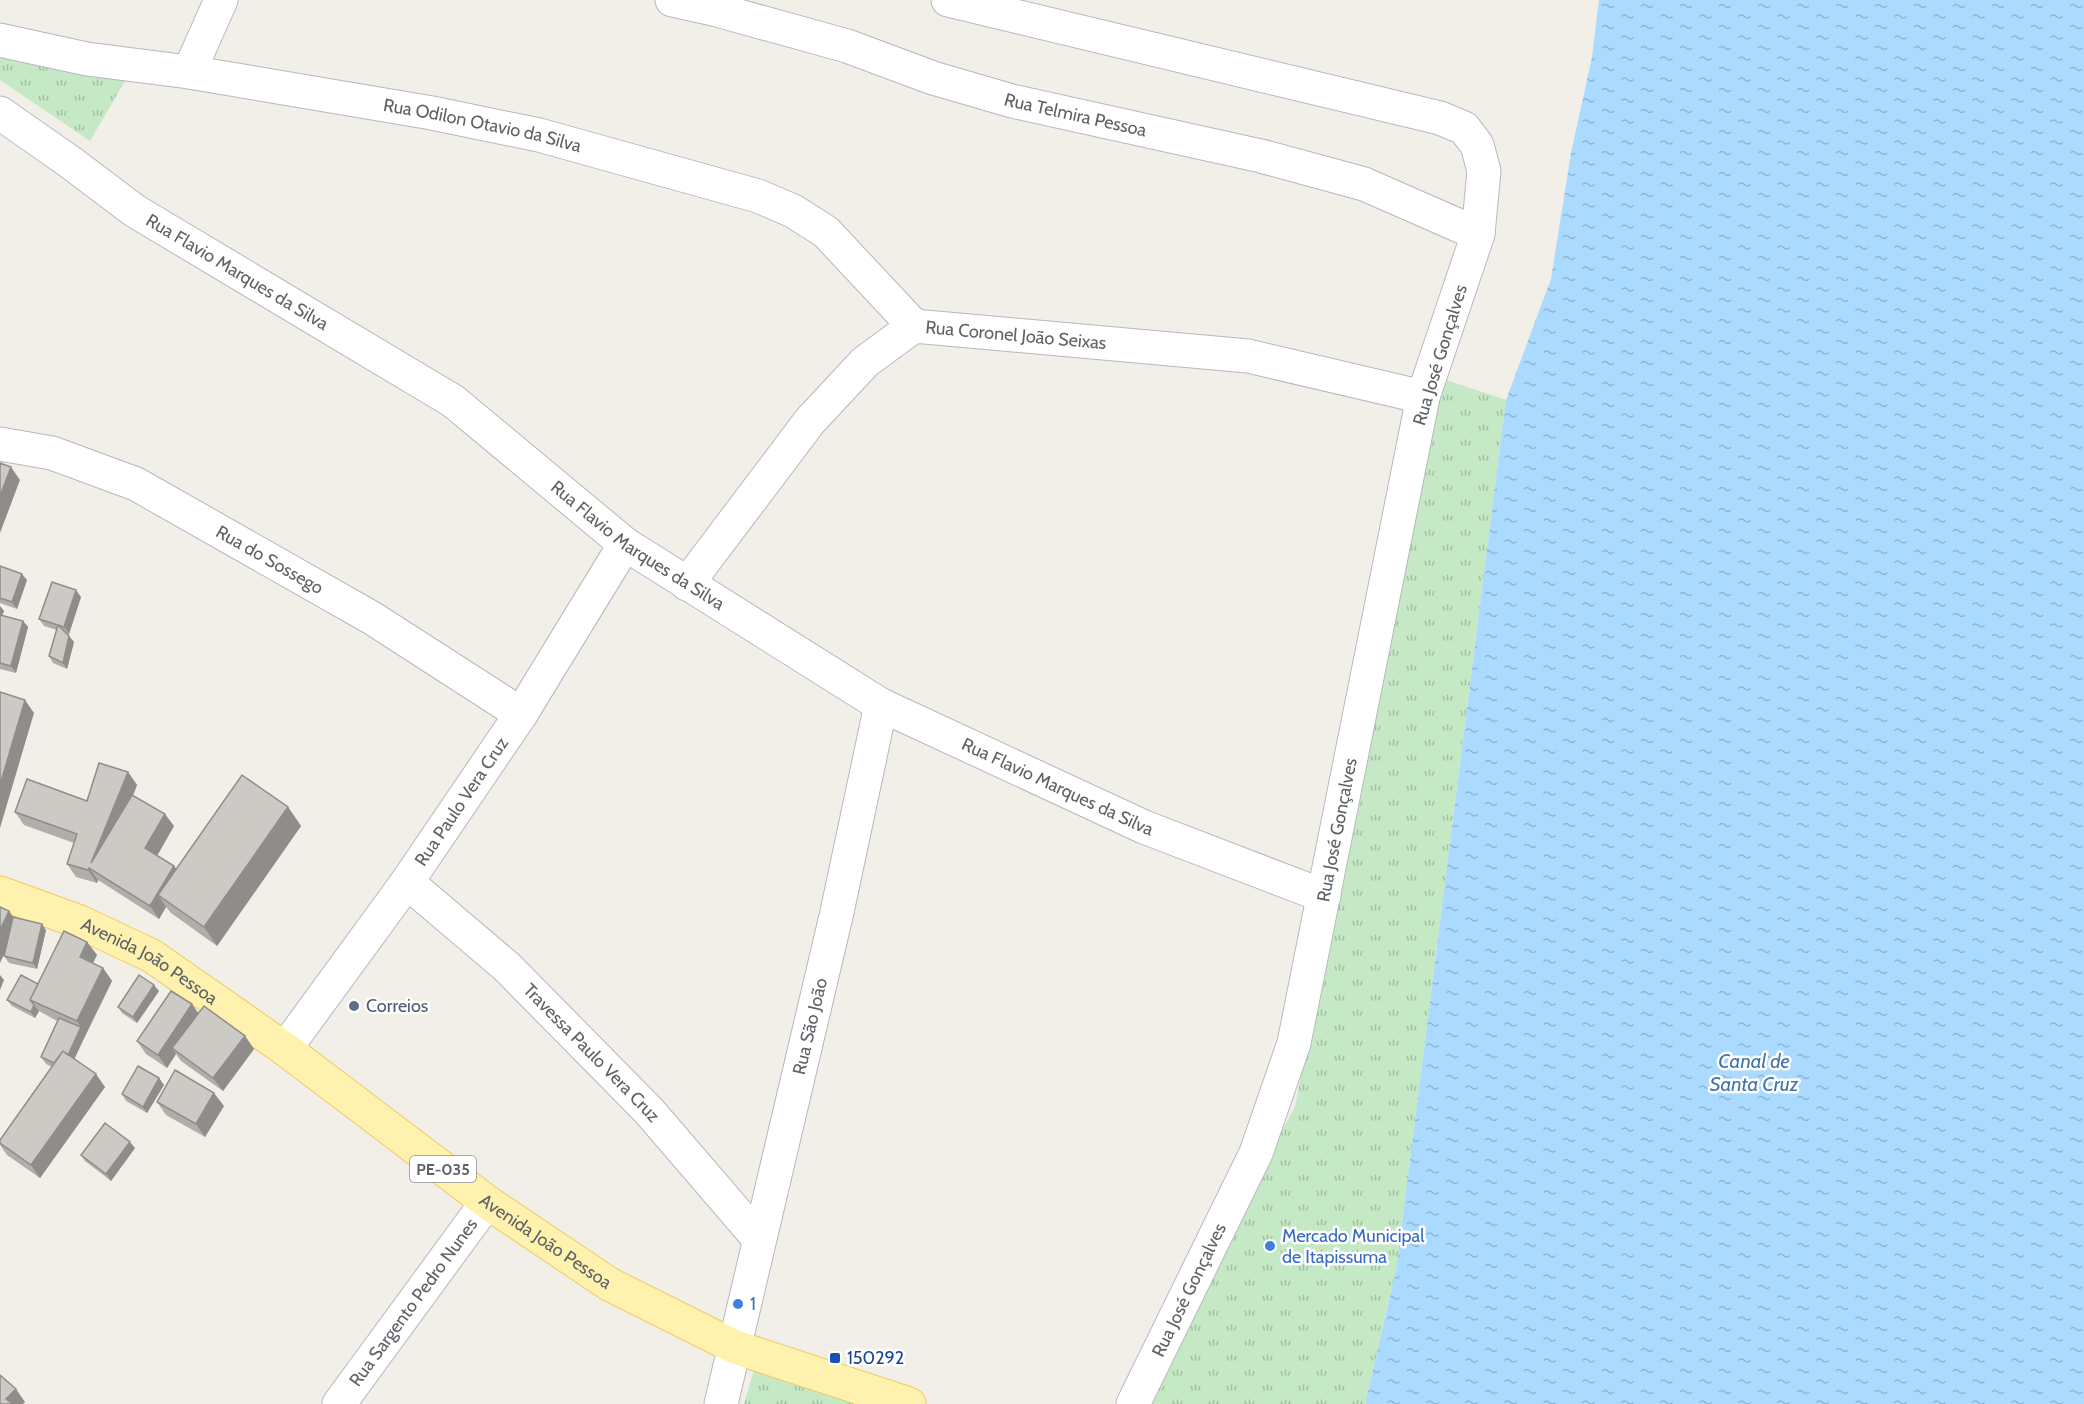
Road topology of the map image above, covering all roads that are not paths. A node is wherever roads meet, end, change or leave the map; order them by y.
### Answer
1 (221, 0) edge
2 (672, 0) edge
3 (948, 0) edge
4 (0, 40) edge
5 (189, 72) junction
6 (0, 113) edge
7 (1478, 234) junction
8 (914, 326) junction
9 (1423, 397) junction
10 (0, 444) edge
11 (625, 544) junction
12 (687, 584) junction
13 (881, 705) junction
14 (521, 714) junction
15 (407, 882) junction
16 (0, 893) edge
17 (1324, 896) junction
18 (285, 1049) junction
19 (487, 1202) junction
20 (759, 1239) junction
21 (735, 1347) junction
22 (339, 1404) edge
23 (721, 1404) edge
24 (909, 1404) edge
25 (1133, 1404) edge

1 - 5 street
2 - 7 street, Rua Telmira Pessoa
3 - 7 street, Rua José Gonçalves
4 - 5 street, Rua Odilon Otavio da Silva
5 - 8 street, Rua Odilon Otavio da Silva
6 - 11 street, Rua Flavio Marques da Silva
7 - 9 street, Rua José Gonçalves
8 - 9 street, Rua Coronel João Seixas
8 - 12 street, Rua Coronel João Seixas
9 - 17 street, Rua José Gonçalves
10 - 14 street, Rua do Sossego
11 - 12 street, Rua Flavio Marques da Silva
11 - 14 street, Rua Paulo Vera Cruz
12 - 13 street, Rua Flavio Marques da Silva
13 - 17 street, Rua Flavio Marques da Silva
13 - 20 street, Rua São João
14 - 15 street, Rua Paulo Vera Cruz
15 - 18 street, Rua Paulo Vera Cruz
15 - 20 street, Travessa Paulo Vera Cruz
16 - 18 main road, Avenida João Pessoa / PE-035
17 - 25 street, Rua José Gonçalves
18 - 19 main road, Avenida João Pessoa / PE-035
19 - 21 main road, Avenida João Pessoa / PE-035
19 - 22 street, Rua Sargento Pedro Nunes
20 - 21 street, Rua São João
21 - 23 street, Rua São João
21 - 24 main road, Avenida João Pessoa / PE-035

